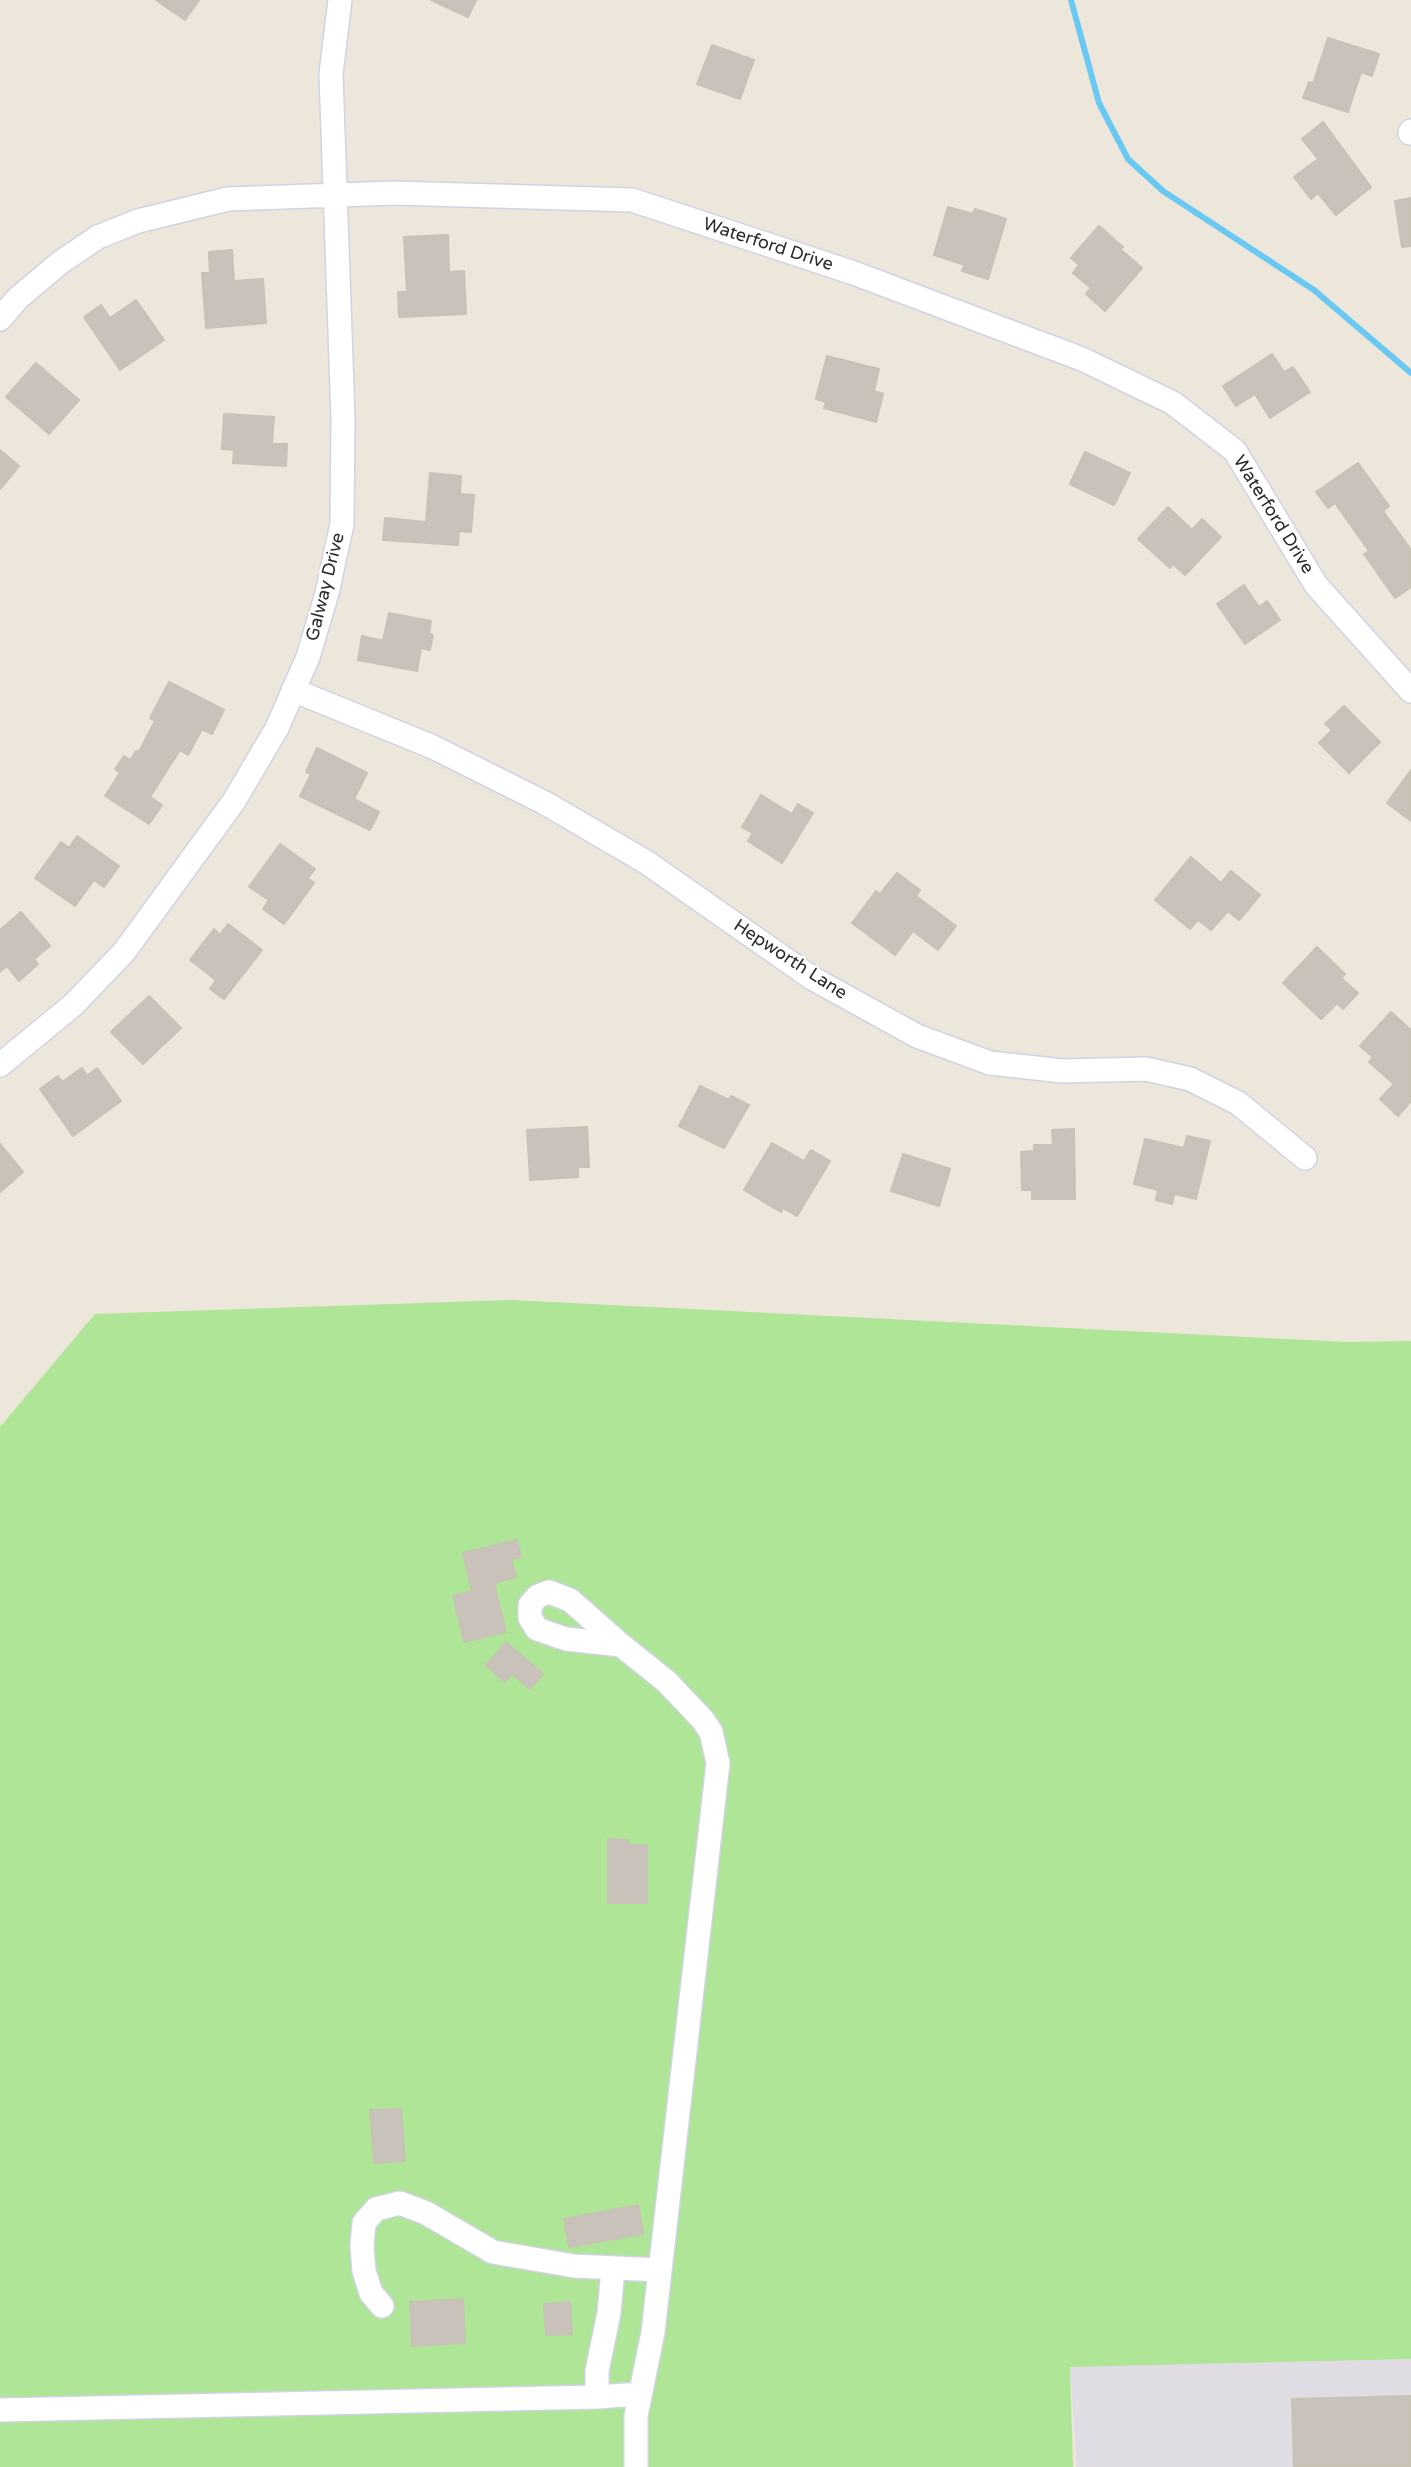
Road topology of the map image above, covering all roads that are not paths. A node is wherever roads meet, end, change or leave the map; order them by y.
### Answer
1 (340, 0) edge
2 (335, 196) junction
3 (0, 319) edge
4 (293, 690) junction
5 (1411, 691) edge
6 (0, 1065) edge
7 (1305, 1158) dead end
8 (621, 1646) dead end
9 (613, 2269) junction
10 (659, 2270) junction
11 (382, 2306) dead end
12 (640, 2393) junction
13 (597, 2397) junction
14 (0, 2410) edge
15 (636, 2467) edge

1 - 2 street, Galway Drive
2 - 3 street, Waterford Drive
2 - 4 street, Galway Drive
2 - 5 street, Waterford Drive
4 - 6 street, Galway Drive
4 - 7 street, Hepworth Lane
8 - 10 street
9 - 10 street
9 - 11 street
9 - 13 street
10 - 12 street
12 - 13 street
12 - 15 street
13 - 14 street

